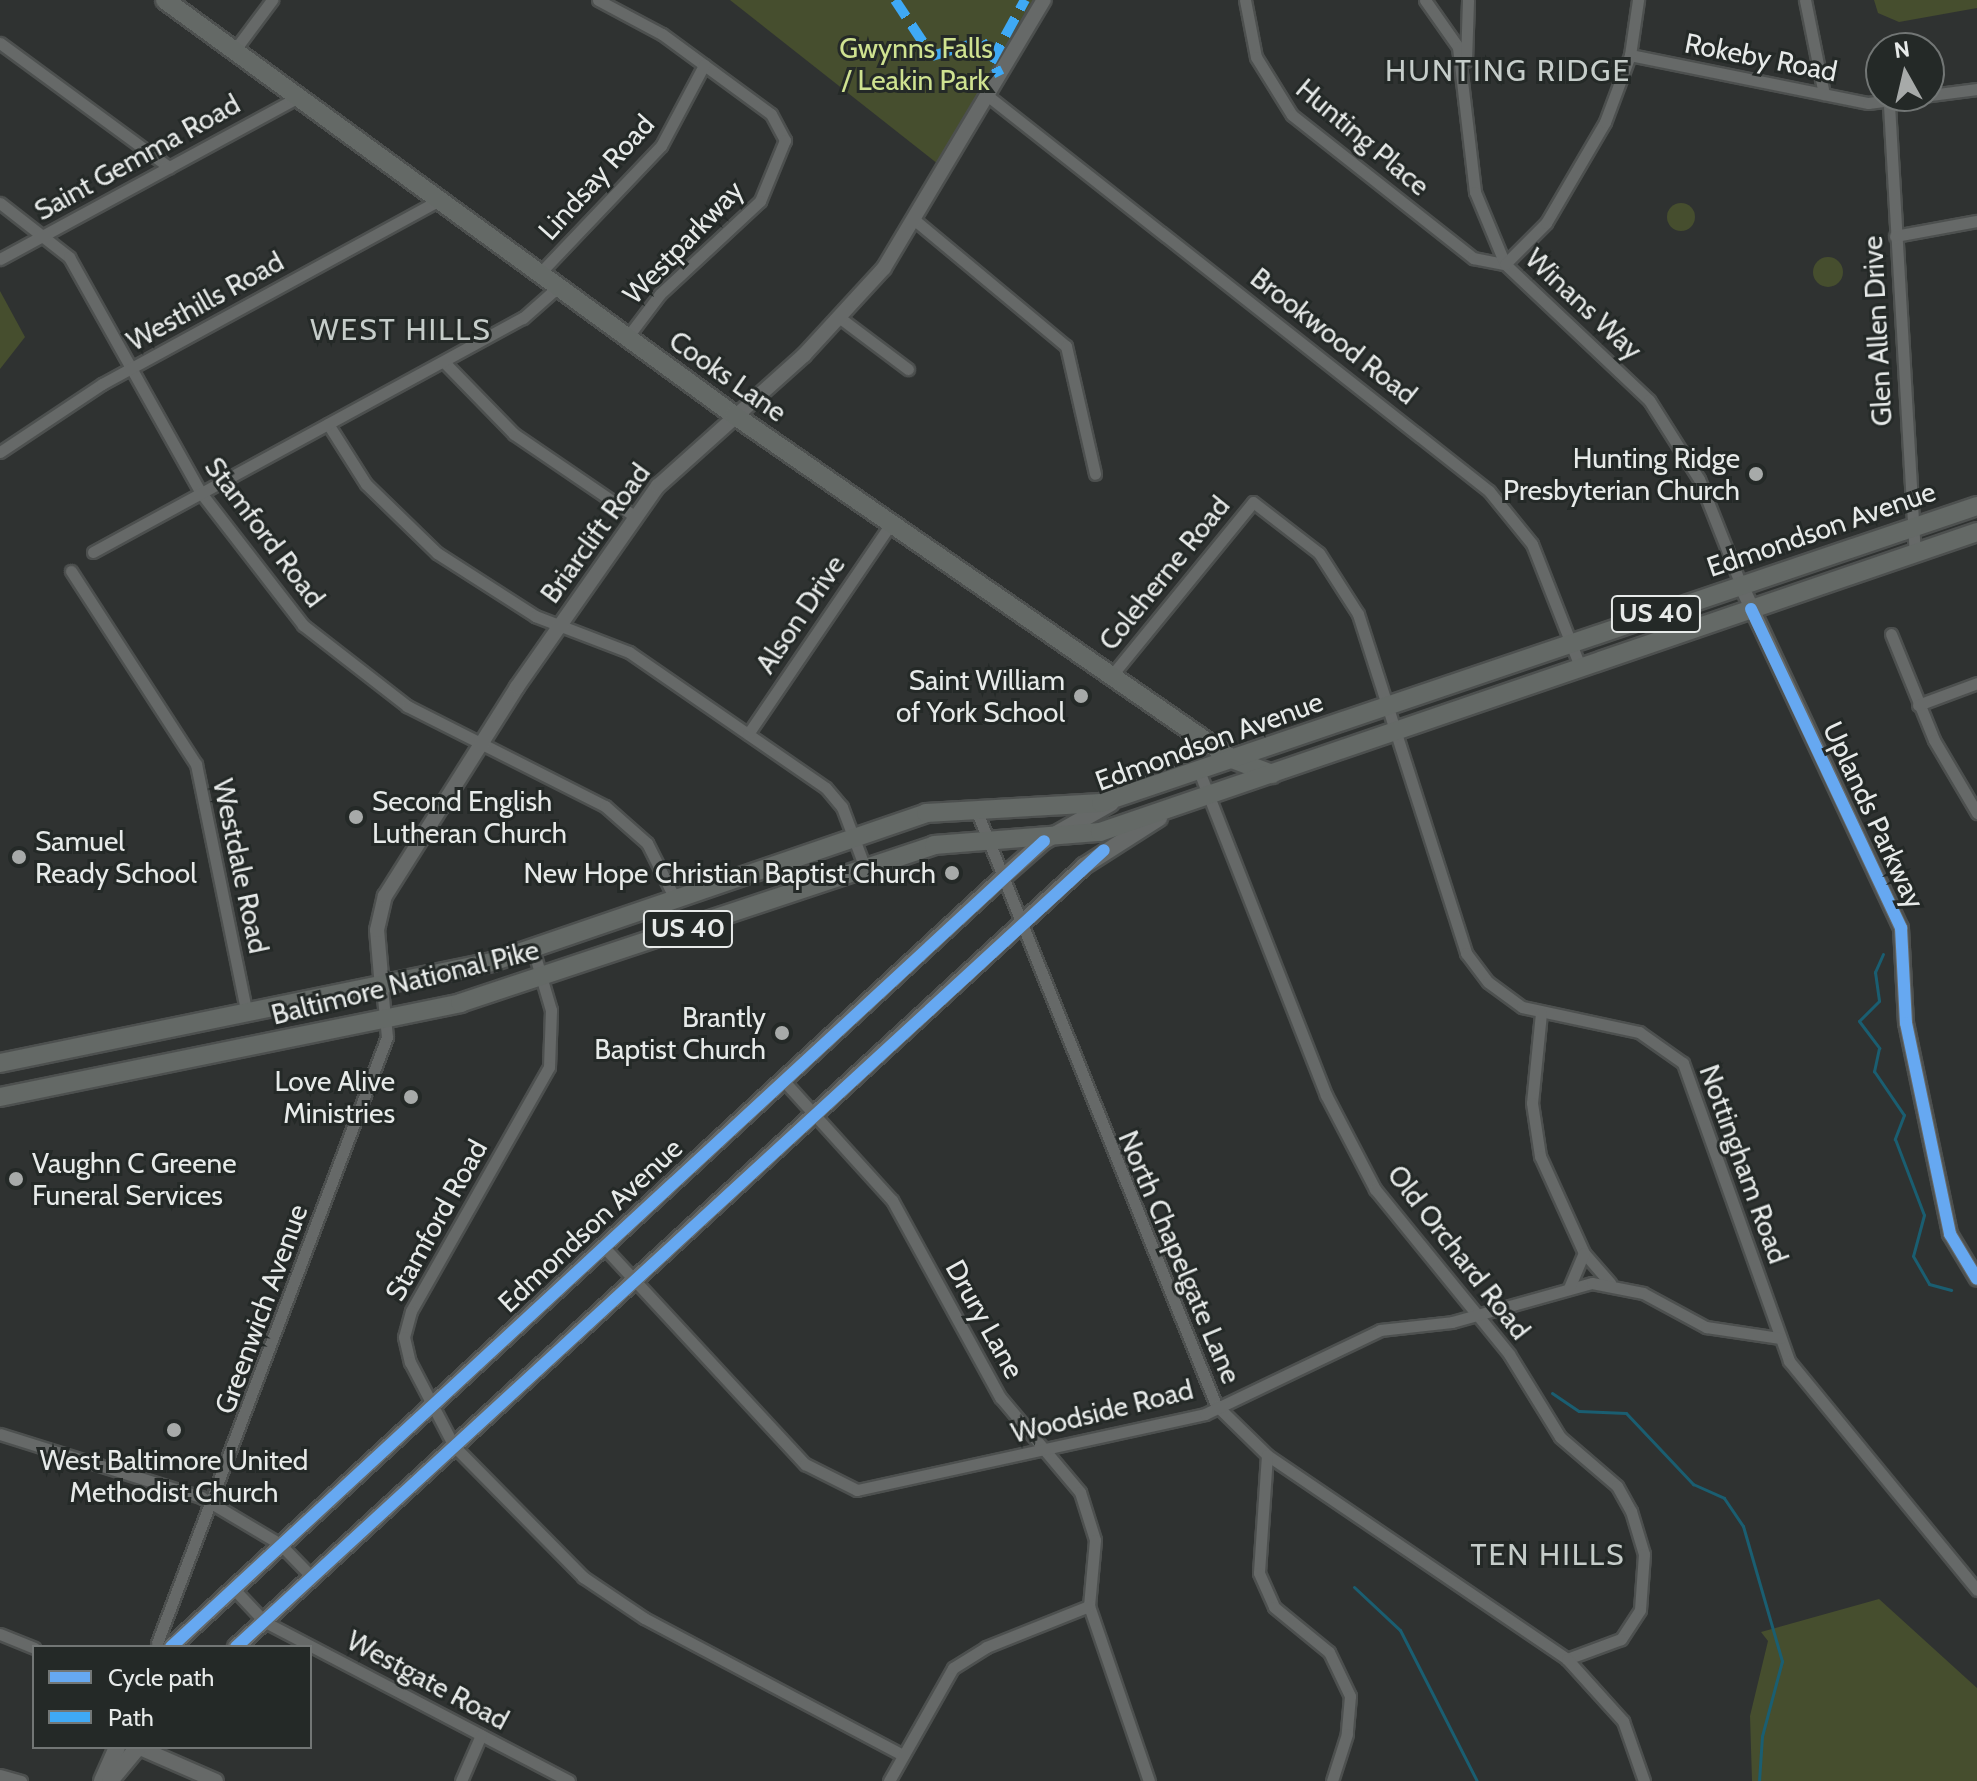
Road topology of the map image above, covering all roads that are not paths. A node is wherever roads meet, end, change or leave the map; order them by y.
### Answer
1 (165, 0) edge
2 (272, 0) edge
3 (598, 0) edge
4 (1044, 0) edge
5 (1245, 0) edge
6 (1425, 0) edge
7 (1468, 0) edge
8 (1638, 0) edge
9 (1805, 0) edge
10 (0, 43) edge
11 (234, 51) junction
12 (1630, 55) junction
13 (704, 65) junction
14 (1465, 73) junction
15 (1977, 89) edge
16 (1824, 94) junction
17 (1945, 95) edge
18 (988, 96) junction
19 (298, 97) junction
20 (1865, 101) edge
21 (1889, 112) edge
22 (169, 167) junction
23 (438, 201) junction
24 (0, 203) edge
25 (1977, 221) edge
26 (917, 222) junction
27 (44, 235) junction
28 (1895, 236) junction
29 (0, 259) edge
30 (1505, 264) junction
31 (539, 274) junction
32 (558, 287) junction
33 (840, 318) junction
34 (626, 339) junction
35 (444, 362) junction
36 (130, 369) junction
37 (908, 369) dead end
38 (734, 415) junction
39 (328, 424) junction
40 (0, 452) edge
41 (1095, 474) dead end
42 (201, 493) junction
43 (1253, 502) joint
44 (1977, 506) edge
45 (634, 516) junction
46 (892, 522) junction
47 (1912, 527) junction
48 (1977, 532) edge
49 (93, 552) dead end
50 (1915, 554) junction
51 (71, 571) dead end
52 (1741, 585) junction
53 (1751, 609) junction
54 (559, 627) junction
55 (1891, 634) dead end
56 (1571, 644) junction
57 (1581, 669) junction
58 (1112, 675) junction
59 (1977, 683) edge
60 (1918, 705) junction
61 (1388, 706) junction
62 (1395, 732) junction
63 (748, 734) junction
64 (478, 746) junction
65 (1232, 759) junction
66 (1199, 771) junction
67 (1274, 774) junction
68 (1127, 796) junction
69 (1208, 797) junction
70 (1185, 804) junction
71 (975, 807) junction
72 (1975, 807) edge
73 (854, 838) junction
74 (987, 839) junction
75 (1044, 841) junction
76 (865, 868) junction
77 (1002, 878) junction
78 (675, 899) junction
79 (1021, 925) junction
80 (533, 949) junction
81 (543, 979) junction
82 (382, 988) junction
83 (1541, 1013) junction
84 (247, 1014) junction
85 (388, 1020) junction
86 (0, 1063) edge
87 (783, 1080) junction
88 (0, 1097) edge
89 (814, 1114) junction
90 (602, 1245) junction
91 (1584, 1253) junction
92 (1977, 1279) edge
93 (635, 1280) junction
94 (1610, 1283) junction
95 (1569, 1288) junction
96 (1476, 1313) junction
97 (1780, 1338) junction
98 (433, 1403) junction
99 (1216, 1405) junction
100 (0, 1434) edge
101 (454, 1446) junction
102 (1046, 1450) junction
103 (1267, 1455) junction
104 (212, 1506) junction
105 (280, 1544) junction
106 (313, 1578) junction
107 (232, 1587) junction
108 (1977, 1590) edge
109 (1089, 1606) junction
110 (265, 1622) junction
111 (0, 1634) edge
112 (164, 1645) edge
113 (238, 1645) edge
114 (309, 1645) edge
115 (32, 1647) edge
116 (312, 1647) edge
117 (1567, 1659) junction
118 (481, 1735) junction
119 (116, 1749) edge
120 (136, 1749) edge
121 (143, 1749) edge
122 (903, 1755) junction
123 (0, 1775) edge
124 (21, 1781) edge
125 (102, 1781) edge
126 (110, 1781) edge
127 (216, 1781) edge
128 (461, 1781) edge
129 (569, 1781) edge
130 (889, 1781) edge
131 (1149, 1781) edge
132 (1332, 1781) edge
133 (1644, 1781) edge

1 - 11 main road, Cooks Lane
2 - 11 street
3 - 13 street
4 - 18 street, Briarclift Road
5 - 30 street, Hunting Place
6 - 14 street, Winans Way
7 - 14 street
8 - 12 street
9 - 16 street
10 - 22 street
11 - 19 main road, Cooks Lane
12 - 16 street, Rokeby Road
12 - 30 street
13 - 31 street, Lindsay Road
13 - 34 street, Westparkway
14 - 30 street, Winans Way
15 - 17 street, Rokeby Road
16 - 20 street, Rokeby Road
18 - 26 street, Briarclift Road
18 - 56 street, Brookwood Road
19 - 22 street, Saint Gemma Road
19 - 23 main road, Cooks Lane
21 - 28 street, Glen Allen Drive
22 - 27 street, Saint Gemma Road
23 - 31 main road, Cooks Lane
23 - 36 street, Westhills Road
24 - 27 street, Stamford Road
25 - 28 street
26 - 33 street, Briarclift Road
26 - 41 street
27 - 29 street, Saint Gemma Road
27 - 36 street, Stamford Road
28 - 47 street, Glen Allen Drive
30 - 52 street, Winans Way
31 - 32 main road, Cooks Lane
32 - 34 main road, Cooks Lane
32 - 35 street, Lindsay Road
33 - 37 street
33 - 38 street, Briarclift Road
34 - 38 main road, Cooks Lane
35 - 39 street, Lindsay Road
35 - 45 street
36 - 40 street, Westhills Road
36 - 42 street, Stamford Road
38 - 45 street, Briarclift Road
38 - 46 main road, Cooks Lane
39 - 42 street, Lindsay Road
39 - 54 street
42 - 49 street, Lindsay Road
42 - 64 street, Stamford Road
43 - 58 street, Coleherne Road
43 - 61 street, Nottingham Road
44 - 47 main road, Edmondson Avenue / US 40
45 - 54 street, Briarclift Road
46 - 58 main road, Cooks Lane
46 - 63 street, Alson Drive
47 - 50 street, Glen Allen Drive
47 - 52 main road, Edmondson Avenue / US 40
48 - 50 main road, Edmondson Avenue / US 40
50 - 53 main road, Edmondson Avenue / US 40
51 - 84 street, Westdale Road
52 - 53 street, Uplands Parkway
52 - 56 main road, Edmondson Avenue / US 40
53 - 57 main road, Edmondson Avenue / US 40
53 - 92 street, Uplands Parkway
54 - 63 street
54 - 64 street, Briarclift Road
55 - 60 street
56 - 57 street, Brookwood Road
56 - 61 main road, Edmondson Avenue / US 40
57 - 62 main road, Edmondson Avenue / US 40
58 - 65 main road, Cooks Lane
59 - 60 street
60 - 72 street
61 - 62 street, Nottingham Road
61 - 65 main road, Edmondson Avenue / US 40
62 - 67 main road, Edmondson Avenue / US 40
62 - 83 street, Nottingham Road
63 - 73 street
64 - 78 street, Stamford Road
64 - 82 street, Briarclift Road
65 - 66 main road, Edmondson Avenue / US 40
65 - 67 main road, Cooks Lane
66 - 68 main road, Edmondson Avenue / US 40
66 - 69 street, Old Orchard Road
67 - 69 main road, Edmondson Avenue / US 40
68 - 71 main road, Baltimore National Pike / US 40
68 - 75 main road, Edmondson Avenue
69 - 70 main road, Edmondson Avenue / US 40
69 - 96 street, Old Orchard Road
70 - 75 main road, Baltimore National Pike / US 40
70 - 79 main road, Edmondson Avenue
71 - 73 main road, Baltimore National Pike / US 40
71 - 74 street, North Chapelgate Lane
73 - 76 street
73 - 78 main road, Baltimore National Pike / US 40
74 - 75 main road, Baltimore National Pike / US 40
74 - 76 main road, Baltimore National Pike / US 40
74 - 77 street, North Chapelgate Lane
75 - 77 main road, Edmondson Avenue
76 - 81 main road, Baltimore National Pike / US 40
77 - 79 street, North Chapelgate Lane
77 - 87 main road, Edmondson Avenue
78 - 80 main road, Baltimore National Pike / US 40
79 - 89 main road, Edmondson Avenue
79 - 99 street, North Chapelgate Lane
80 - 81 street, Stamford Road
80 - 82 main road, Baltimore National Pike / US 40
81 - 85 main road, Baltimore National Pike / US 40
81 - 98 street, Stamford Road
82 - 84 main road, Baltimore National Pike / US 40
82 - 85 street
83 - 91 street
83 - 97 street, Nottingham Road
84 - 86 main road, Baltimore National Pike / US 40
85 - 88 main road, Baltimore National Pike / US 40
85 - 104 street, Greenwich Avenue
87 - 89 street, Drury Lane
87 - 90 main road, Edmondson Avenue
89 - 93 main road, Edmondson Avenue
89 - 102 street, Drury Lane
90 - 93 street, Woodside Road
90 - 98 main road, Edmondson Avenue
91 - 94 street
91 - 95 street
93 - 101 main road, Edmondson Avenue
93 - 102 street, Woodside Road
94 - 95 street, Woodside Road
94 - 97 street
95 - 96 street, Woodside Road
96 - 99 street, Woodside Road
96 - 117 street, Old Orchard Road
97 - 108 street, Nottingham Road
98 - 101 street, Stamford Road
98 - 105 main road, Edmondson Avenue
99 - 102 street, Woodside Road
99 - 103 street, North Chapelgate Lane
100 - 104 street
101 - 106 main road, Edmondson Avenue
101 - 122 street, Stamford Road
102 - 109 street, Drury Lane
103 - 117 street, North Chapelgate Lane
103 - 132 street
104 - 105 street
104 - 112 street, Greenwich Avenue
105 - 106 street
105 - 107 main road, Edmondson Avenue
106 - 110 main road, Edmondson Avenue
107 - 110 street, Westgate Road
107 - 112 main road, Edmondson Avenue
109 - 122 street
109 - 131 street, Drury Lane
110 - 113 main road, Edmondson Avenue
110 - 114 street, Westgate Road
111 - 115 street
116 - 118 street, Westgate Road
117 - 133 street, North Chapelgate Lane
118 - 128 street
118 - 129 street, Westgate Road
119 - 125 main road
120 - 126 main road
121 - 127 street
122 - 130 street
123 - 124 street

